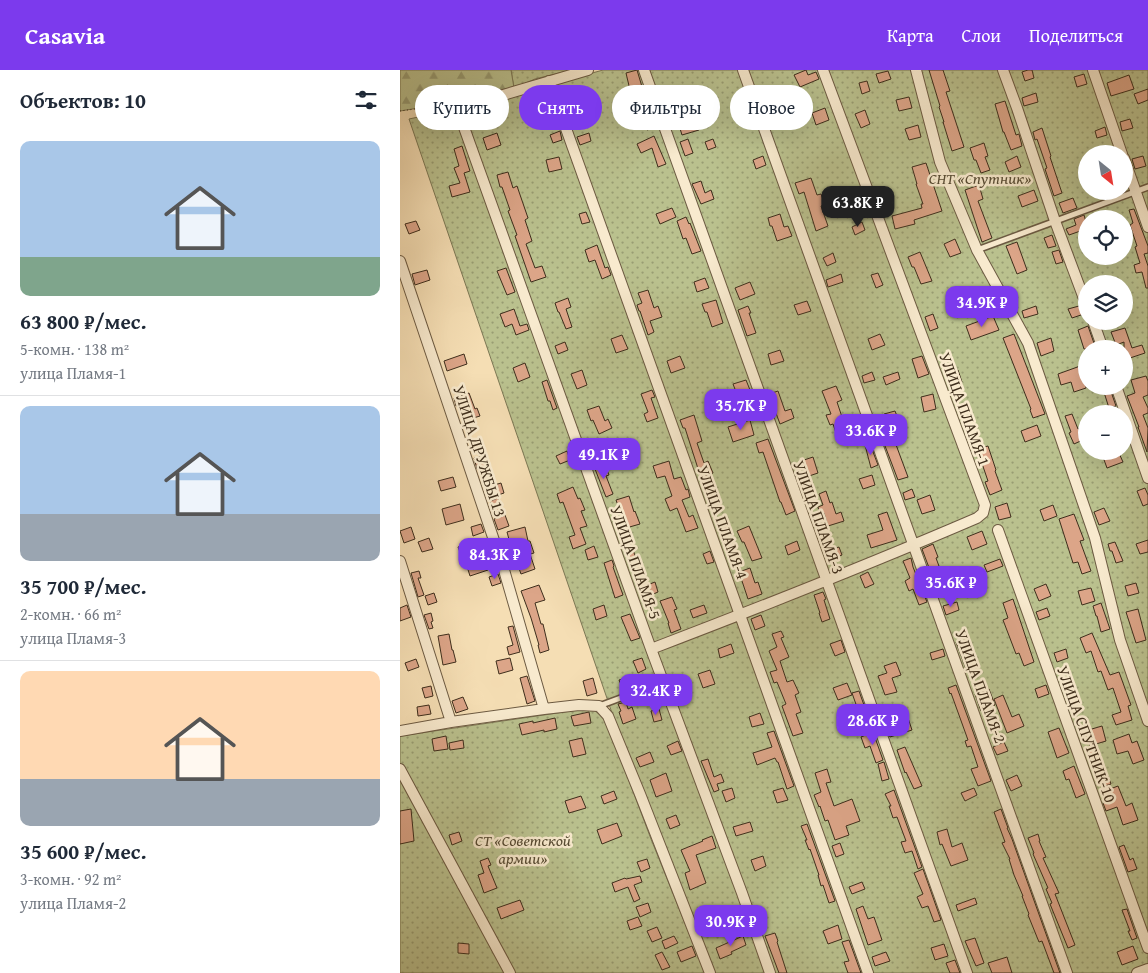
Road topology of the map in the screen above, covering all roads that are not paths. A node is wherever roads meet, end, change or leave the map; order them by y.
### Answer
1 (588, 70) edge
2 (644, 70) edge
3 (743, 70) edge
4 (823, 70) edge
5 (916, 70) edge
6 (1003, 70) edge
7 (1093, 70) edge
8 (549, 81) junction
9 (1119, 145) edge
10 (1133, 185) edge
11 (1148, 187) edge
12 (1135, 191) junction
13 (1055, 221) junction
14 (1148, 227) edge
15 (977, 250) junction
16 (400, 261) edge
17 (1078, 283) edge
18 (1119, 395) edge
19 (1148, 478) edge
20 (998, 530) dead end
21 (914, 545) junction
22 (400, 561) edge
23 (826, 580) junction
24 (740, 615) junction
25 (651, 649) junction
26 (664, 682) junction
27 (599, 706) junction
28 (544, 709) junction
29 (1148, 721) edge
30 (452, 722) junction
31 (400, 731) edge
32 (400, 769) edge
33 (1148, 948) edge
34 (1148, 969) edge
35 (510, 973) edge
36 (710, 973) edge
37 (770, 973) edge
38 (868, 973) edge
39 (967, 973) edge
40 (1067, 973) edge
41 (1138, 973) edge

1 - 8 street
2 - 23 street, УЛИЦА ПЛАМЯ-3
3 - 21 street, УЛИЦА ПЛАМЯ-2
4 - 21 street, УЛИЦА ПЛАМЯ-1
5 - 15 street
6 - 13 street
7 - 9 street
8 - 24 street, УЛИЦА ПЛАМЯ-4
8 - 25 street, УЛИЦА ПЛАМЯ-5
10 - 12 street
11 - 12 lane
12 - 13 lane
12 - 14 street
13 - 15 lane
13 - 17 street
15 - 29 street
16 - 28 street, УЛИЦА ДРУЖБЫ 13
18 - 19 street
20 - 33 street, УЛИЦА СПУТНИК-10
21 - 23 street
21 - 40 street, УЛИЦА ПЛАМЯ-2
22 - 30 street
23 - 24 street
23 - 39 street, УЛИЦА ПЛАМЯ-3
24 - 25 street
24 - 38 street, УЛИЦА ПЛАМЯ-4
25 - 26 street, УЛИЦА ПЛАМЯ-5
26 - 27 lane
26 - 37 street, УЛИЦА ПЛАМЯ-5
27 - 28 street
27 - 36 street
28 - 30 street
30 - 31 street
32 - 35 street
34 - 41 street

